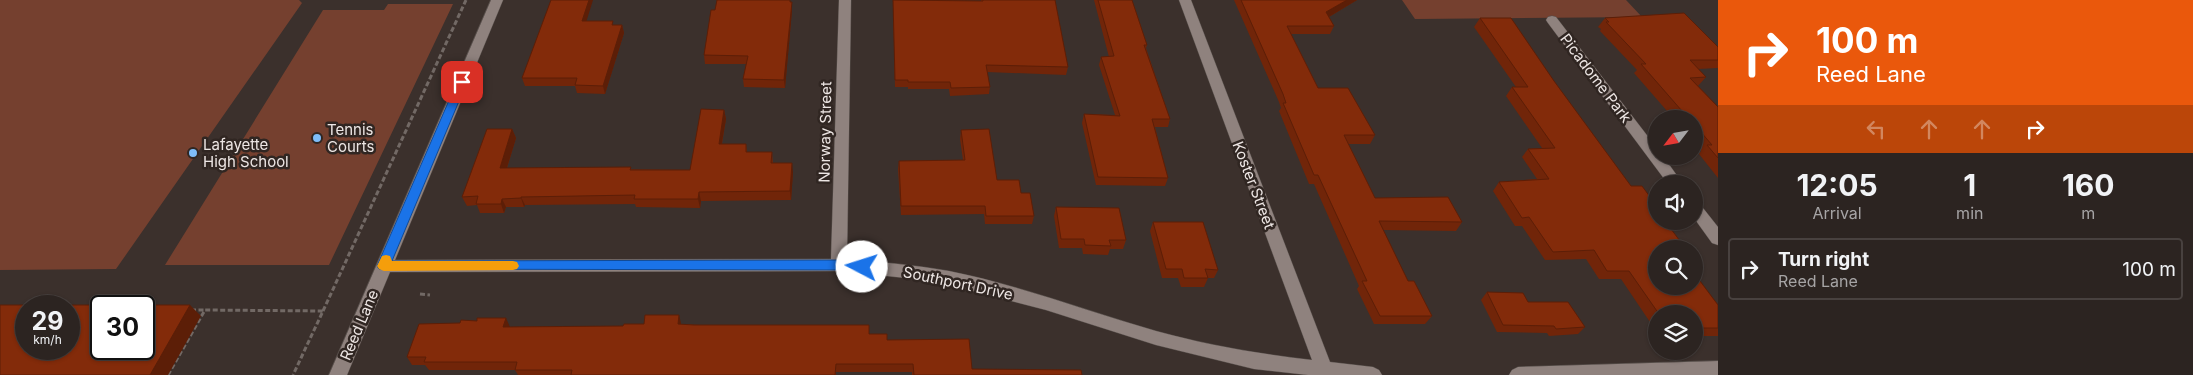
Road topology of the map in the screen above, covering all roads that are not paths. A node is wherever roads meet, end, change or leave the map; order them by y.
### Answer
1 (497, 0) edge
2 (845, 0) edge
3 (1185, 0) edge
4 (1552, 20) dead end
5 (1669, 175) edge
6 (1703, 219) edge
7 (1718, 239) edge
8 (839, 265) junction
9 (384, 266) junction
10 (1718, 368) edge
11 (1324, 369) junction
12 (338, 375) edge
13 (1373, 375) edge
14 (1518, 375) edge

1 - 9 street, Reed Lane
2 - 8 street, Norway Street
3 - 11 street, Koster Street
4 - 5 street, Picadome Park
6 - 7 street
8 - 9 street, Southport Drive
8 - 11 street, Southport Drive
9 - 12 street, Reed Lane
10 - 14 street
11 - 13 street, Southport Drive

